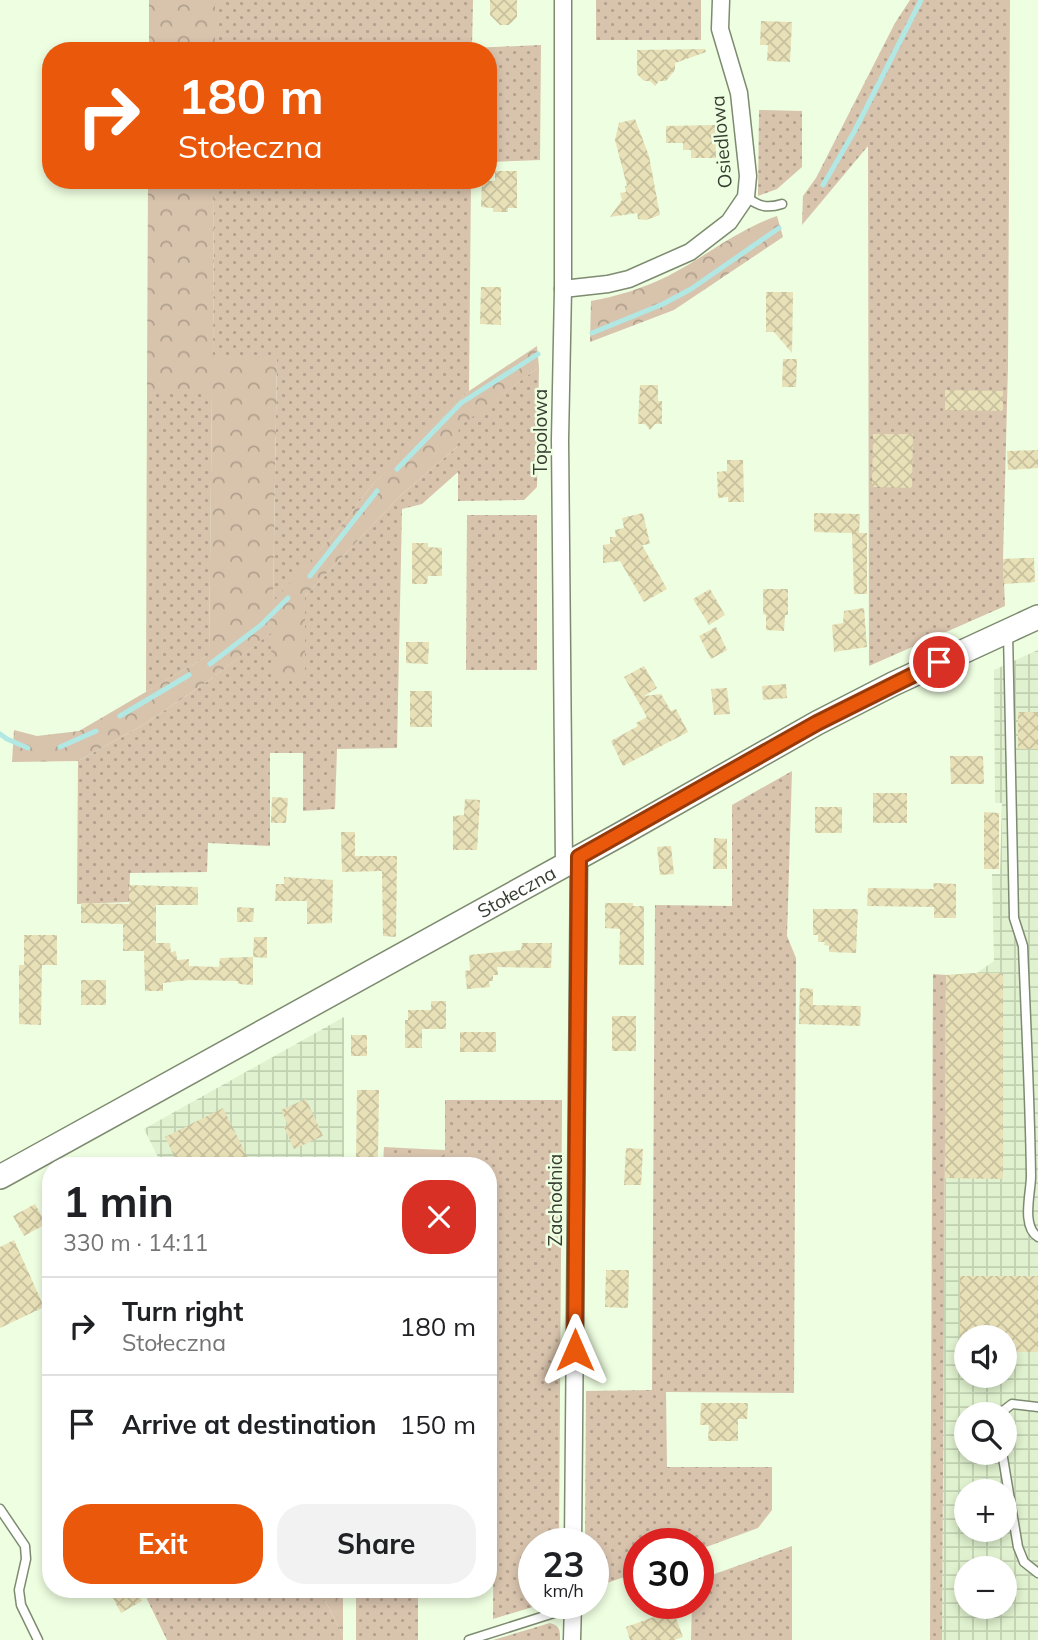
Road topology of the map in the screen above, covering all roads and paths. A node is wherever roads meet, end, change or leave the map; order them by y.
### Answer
1 (563, 0) edge
2 (720, 0) edge
3 (746, 197) junction
4 (782, 204) dead end
5 (563, 289) junction
6 (1038, 617) edge
7 (1008, 630) junction
8 (571, 861) junction
9 (0, 1177) edge
10 (1038, 1237) edge
11 (1017, 1405) edge
12 (1038, 1407) edge
13 (1004, 1465) edge
14 (0, 1509) edge
15 (573, 1528) edge
16 (1038, 1573) edge
17 (531, 1619) edge
18 (573, 1619) edge
19 (38, 1640) edge
20 (469, 1640) edge
21 (572, 1640) edge

1 - 5 street, Topolowa
2 - 3 street, Osiedlowa
3 - 4 lane
3 - 5 street, Osiedlowa
5 - 8 street, Topolowa
6 - 7 main road, Stołeczna
7 - 8 main road, Stołeczna
7 - 10 lane
8 - 9 main road, Stołeczna
8 - 15 street, Zachodnia
11 - 12 lane
13 - 16 lane
14 - 19 lane
17 - 20 lane
18 - 21 street

